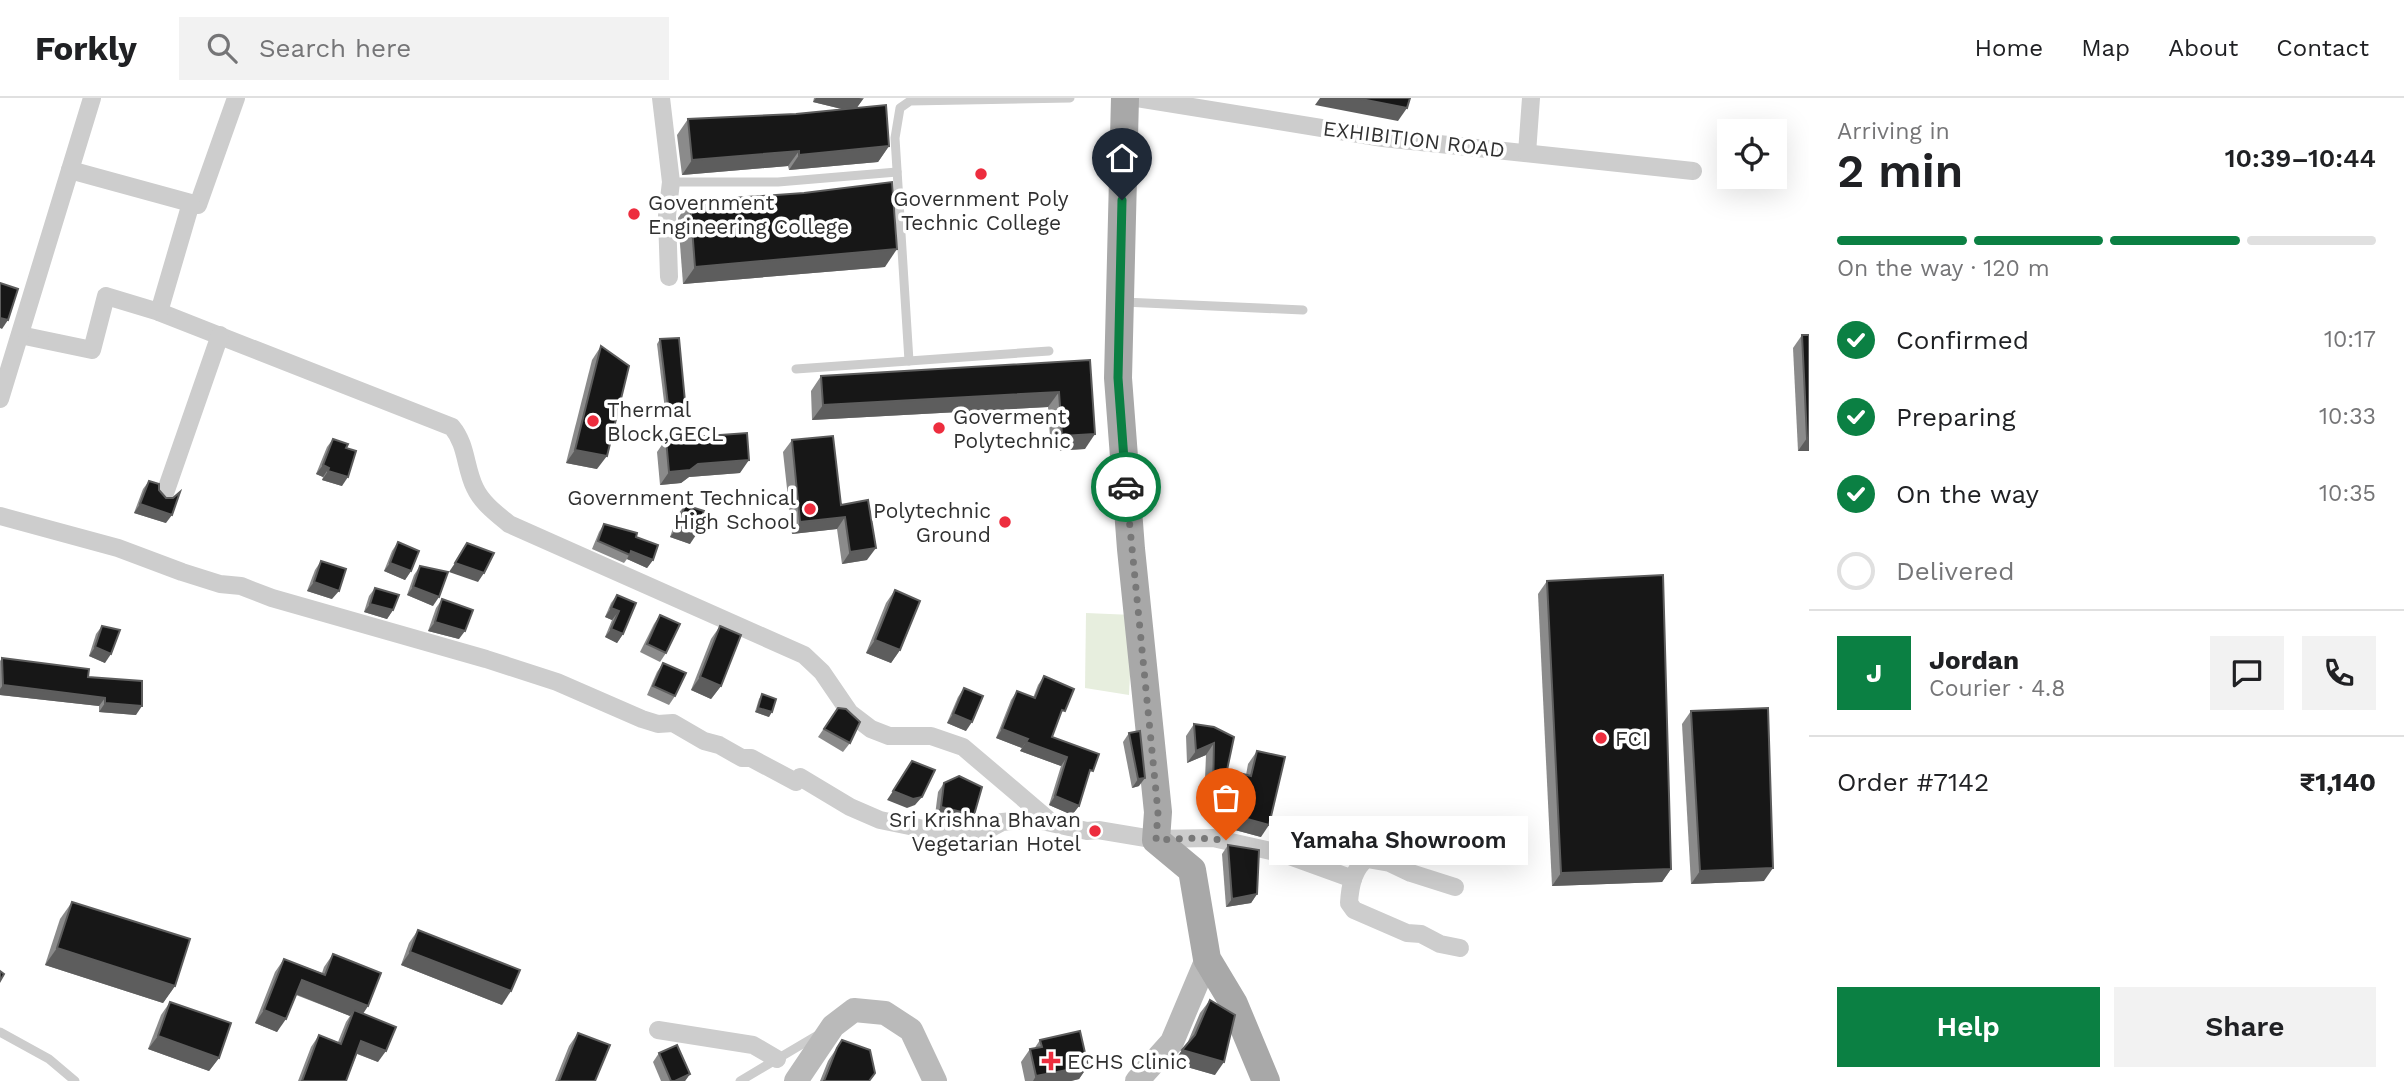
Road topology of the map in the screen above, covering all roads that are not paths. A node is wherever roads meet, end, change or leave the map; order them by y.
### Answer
1 (92, 98) edge
2 (236, 98) edge
3 (661, 98) edge
4 (1070, 98) edge
5 (1125, 98) edge
6 (1137, 98) edge
7 (1531, 98) edge
8 (1527, 153) junction
9 (70, 170) junction
10 (1693, 171) dead end
11 (897, 172) junction
12 (671, 182) junction
13 (191, 203) junction
14 (669, 277) dead end
15 (1120, 301) junction
16 (1303, 310) dead end
17 (159, 312) junction
18 (220, 335) junction
19 (11, 344) edge
20 (1049, 351) dead end
21 (909, 361) junction
22 (796, 369) dead end
23 (0, 399) edge
24 (164, 496) edge
25 (0, 516) edge
26 (1051, 821) junction
27 (1156, 840) junction
28 (1353, 879) junction
29 (1455, 887) dead end
30 (1460, 948) dead end
31 (1207, 958) junction
32 (833, 1026) junction
33 (659, 1030) dead end
34 (0, 1031) edge
35 (777, 1059) junction
36 (75, 1081) edge
37 (740, 1081) edge
38 (796, 1081) edge
39 (935, 1081) edge
40 (1137, 1081) edge
41 (1266, 1081) edge

1 - 9 street
2 - 13 street
3 - 12 street
4 - 11 lane
5 - 15 main road
6 - 8 street, EXHIBITION ROAD
7 - 8 street
8 - 10 street, EXHIBITION ROAD
9 - 13 street
9 - 19 street
11 - 12 lane
11 - 21 lane
12 - 14 street
13 - 17 street
15 - 16 lane
15 - 27 main road
17 - 18 street
17 - 19 street
18 - 24 street
18 - 26 street
19 - 23 street
20 - 21 lane
21 - 22 lane
25 - 26 street
26 - 27 street
27 - 28 street
27 - 31 main road
28 - 29 street
28 - 30 street
31 - 40 street
31 - 41 main road
32 - 35 lane
32 - 38 street
32 - 39 street
33 - 35 street
34 - 36 lane
35 - 37 lane

